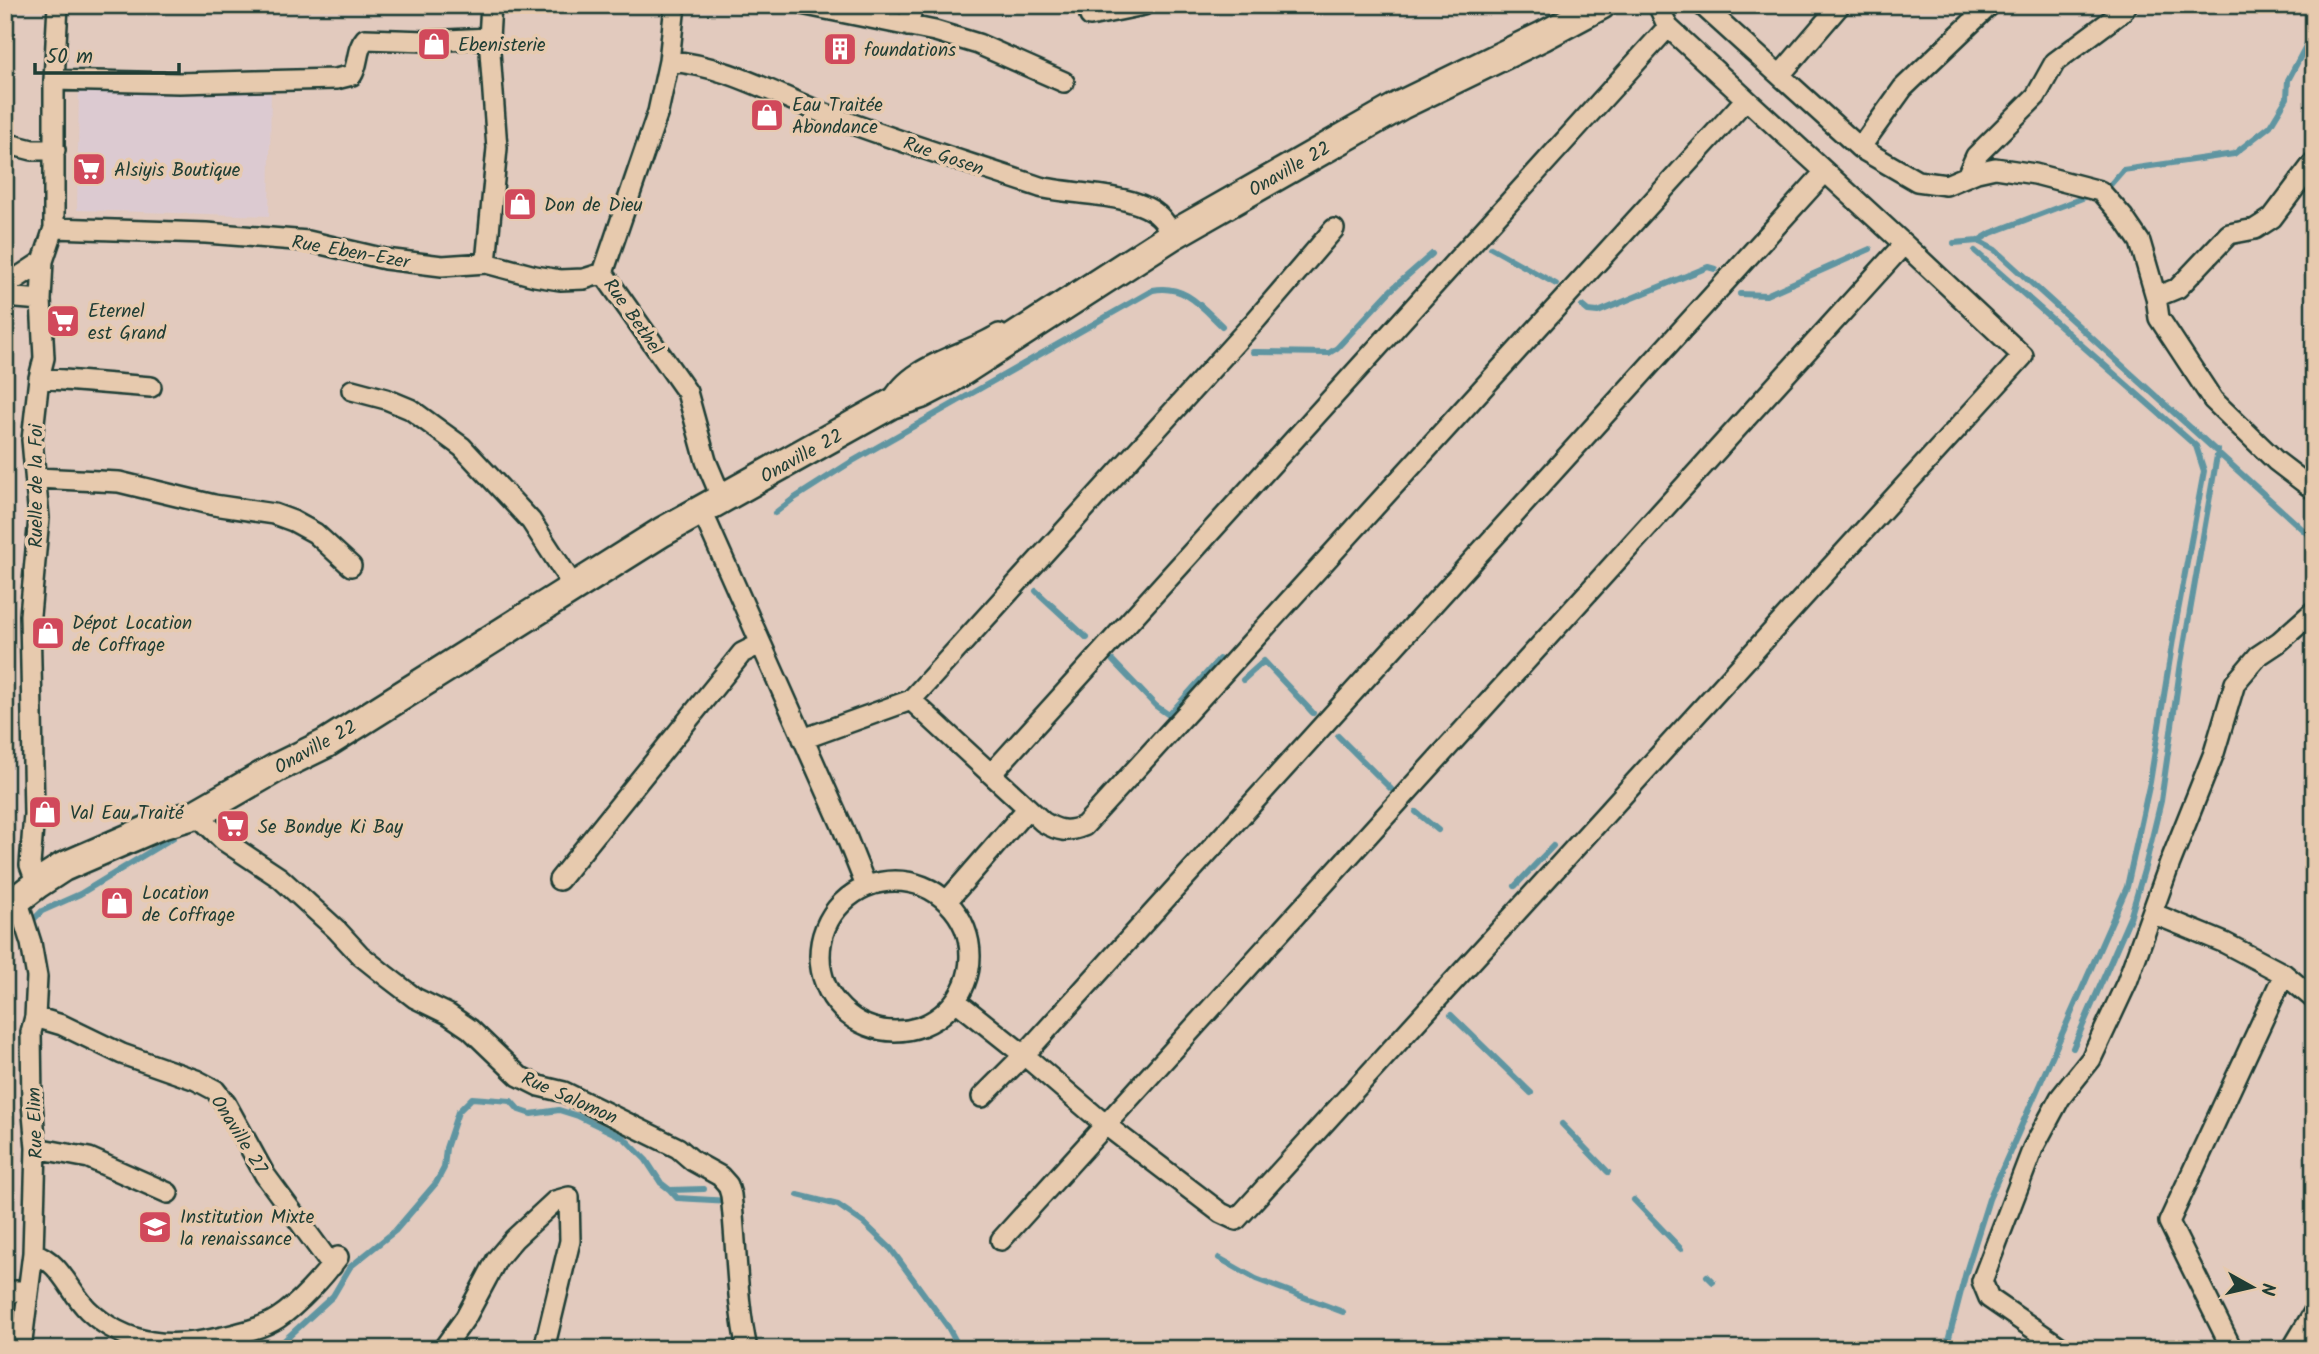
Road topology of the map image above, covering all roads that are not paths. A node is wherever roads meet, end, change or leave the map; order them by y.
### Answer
1 (58, 5) edge
2 (491, 5) edge
3 (675, 5) edge
4 (806, 5) edge
5 (913, 5) edge
6 (1144, 5) edge
7 (1601, 5) edge
8 (1658, 5) edge
9 (1702, 5) edge
10 (1840, 5) edge
11 (1990, 5) edge
12 (2127, 5) edge
13 (1090, 16) dead end
14 (908, 26) junction
15 (1668, 27) junction
16 (489, 38) junction
17 (669, 61) junction
18 (1780, 75) junction
19 (54, 80) junction
20 (1064, 82) dead end
21 (1746, 99) junction
22 (5, 143) edge
23 (1860, 148) junction
24 (55, 150) junction
25 (2314, 162) edge
26 (1825, 172) junction
27 (1967, 176) junction
28 (54, 228) junction
29 (1335, 229) dead end
30 (1173, 235) junction
31 (1904, 244) junction
32 (43, 261) junction
33 (486, 264) junction
34 (603, 273) junction
35 (5, 286) edge
36 (5, 297) edge
37 (2156, 297) junction
38 (41, 300) junction
39 (39, 378) junction
40 (150, 387) dead end
41 (352, 390) dead end
42 (37, 478) junction
43 (2314, 490) edge
44 (712, 505) junction
45 (351, 566) dead end
46 (574, 587) junction
47 (2312, 617) edge
48 (760, 644) junction
49 (911, 700) junction
50 (803, 739) junction
51 (992, 773) junction
52 (1028, 808) junction
53 (197, 814) junction
54 (559, 880) dead end
55 (866, 886) junction
56 (20, 897) edge
57 (947, 901) junction
58 (2152, 913) junction
59 (2284, 974) junction
60 (2314, 999) edge
61 (956, 1001) junction
62 (35, 1017) junction
63 (1024, 1055) junction
64 (982, 1097) dead end
65 (1107, 1126) junction
66 (36, 1149) junction
67 (168, 1193) dead end
68 (1001, 1240) dead end
69 (33, 1253) junction
70 (28, 1291) junction
71 (5, 1295) edge
72 (2314, 1312) edge
73 (21, 1349) edge
74 (443, 1349) edge
75 (544, 1349) edge
76 (747, 1349) edge
77 (2063, 1349) edge
78 (2232, 1349) edge
79 (2292, 1349) edge

1 - 19 street, Ruelle de la Foi
2 - 16 street
3 - 17 street, Rue Bethel
4 - 14 street
5 - 14 street
6 - 13 street
7 - 30 street, Onaville 22
8 - 15 street
9 - 18 street
10 - 18 street
11 - 23 street
12 - 27 street
14 - 20 street
15 - 21 street
15 - 51 street
16 - 19 street
16 - 33 street
17 - 30 street, Rue Gosen
17 - 34 street, Rue Bethel
18 - 23 street
19 - 24 street, Ruelle de la Foi
21 - 26 street
21 - 52 street
22 - 24 street
23 - 27 street
24 - 28 street, Ruelle de la Foi
25 - 37 street
26 - 31 street
26 - 63 street
27 - 37 street
28 - 32 street, Ruelle de la Foi
28 - 33 street, Rue Eben-Ezer
29 - 49 street
30 - 44 street, Onaville 22
31 - 65 street
31 - 65 street
32 - 35 street
32 - 38 street, Ruelle de la Foi
33 - 34 street, Rue Eben-Ezer
34 - 44 street, Rue Bethel
36 - 38 street
37 - 43 street
38 - 39 street, Ruelle de la Foi
39 - 40 street
39 - 42 street, Ruelle de la Foi
41 - 46 street
42 - 45 street
42 - 56 street, Ruelle de la Foi
44 - 46 street, Onaville 22
44 - 48 street, Rue Bethel
46 - 53 street, Onaville 22
47 - 58 street
48 - 50 street, Rue Bethel
48 - 54 street
49 - 50 street
49 - 51 street
50 - 55 street, Rue Bethel
51 - 52 street
52 - 57 street
53 - 56 street, Onaville 22
53 - 76 street, Rue Salomon
55 - 57 street
55 - 61 street
56 - 62 street, Rue Elim
57 - 61 street
58 - 59 street
58 - 77 street
59 - 60 street
59 - 78 street
61 - 63 street
62 - 66 street, Rue Elim
62 - 69 street, Onaville 27
63 - 64 street
63 - 65 street
65 - 68 street
66 - 67 street
66 - 69 street, Rue Elim
69 - 70 street, Rue Elim
70 - 71 street
70 - 73 street, Rue Elim
72 - 79 street
74 - 75 street

